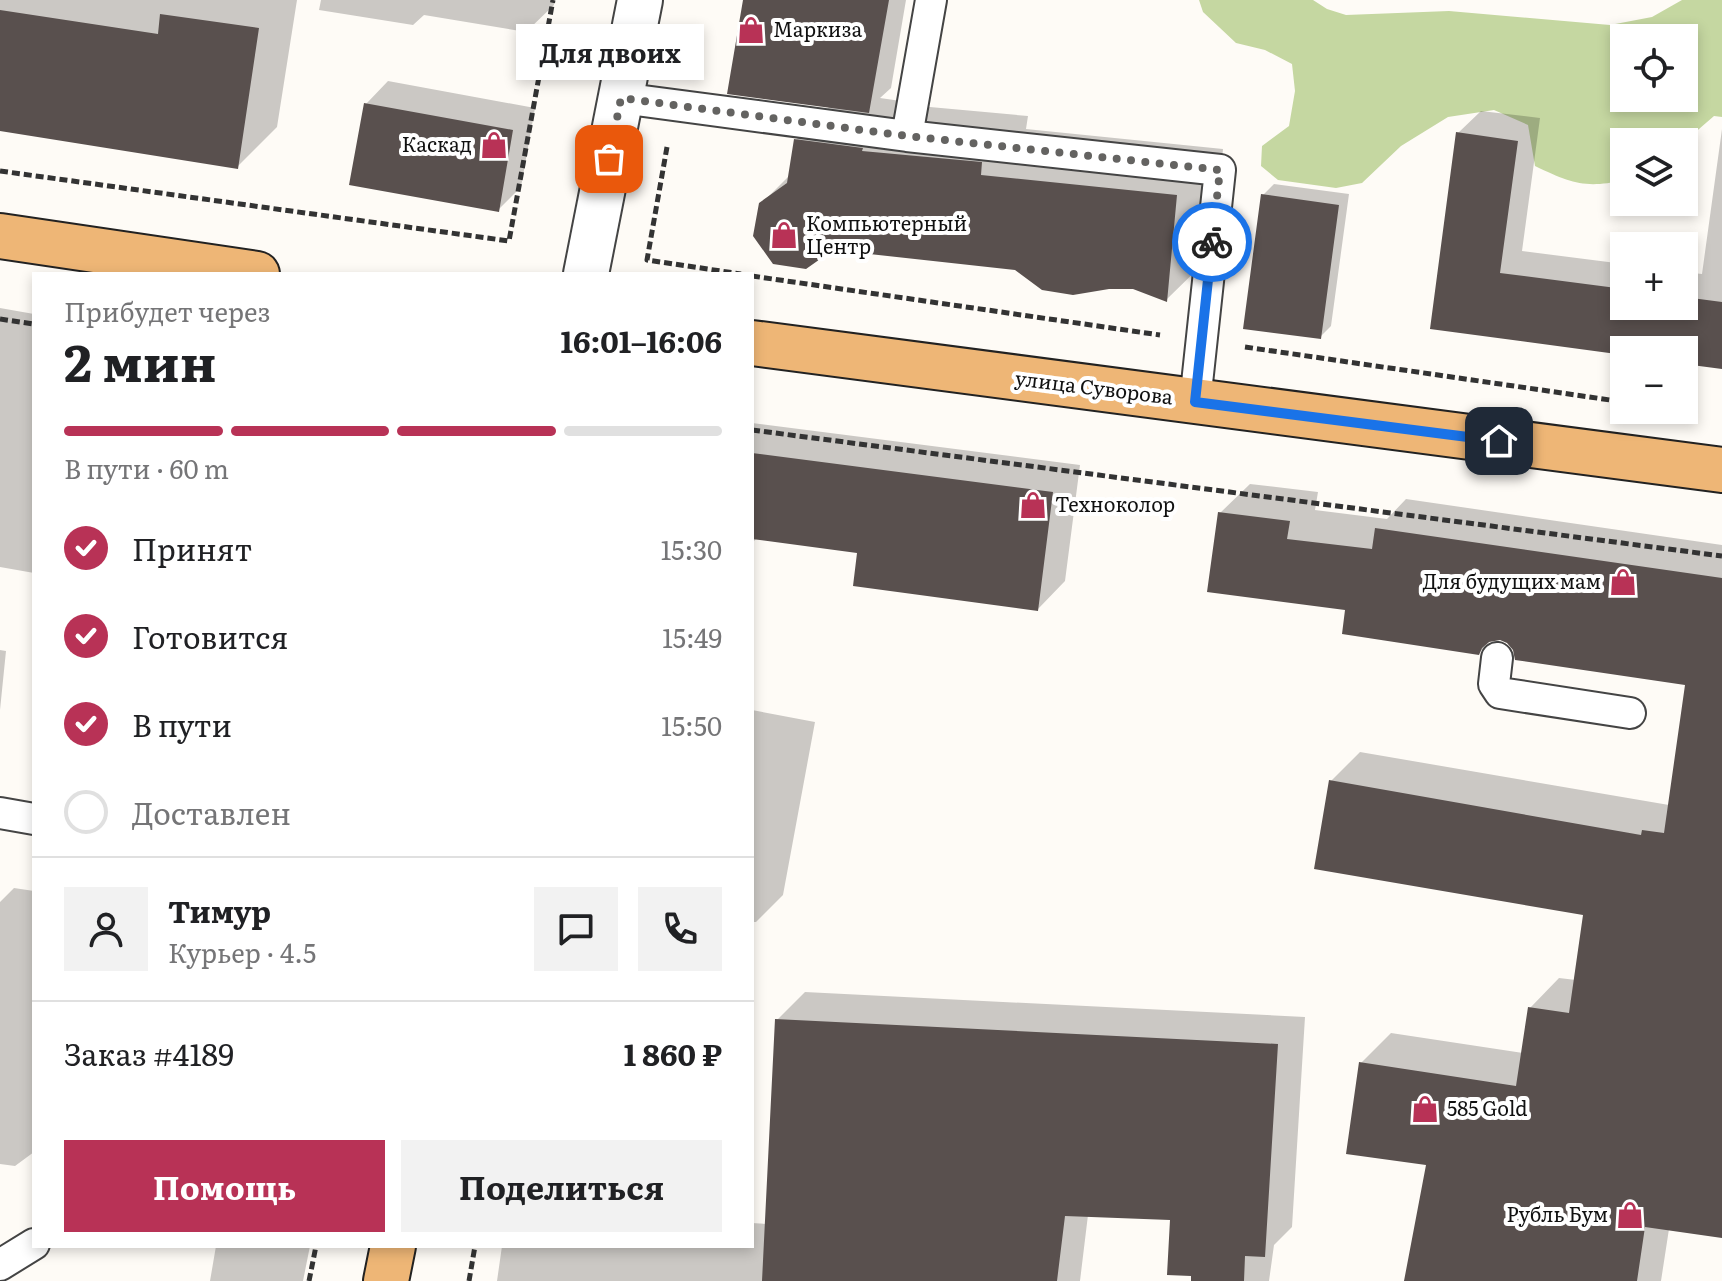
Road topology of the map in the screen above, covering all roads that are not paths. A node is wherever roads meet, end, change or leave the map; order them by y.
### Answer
1 (640, 0) edge
2 (931, 0) edge
3 (621, 98) junction
4 (907, 136) junction
5 (0, 236) edge
6 (243, 272) edge
7 (586, 272) edge
8 (754, 343) edge
9 (1195, 402) junction
10 (1722, 470) edge
11 (1497, 658) dead end
12 (1630, 713) dead end
13 (0, 813) edge
14 (32, 819) edge
15 (32, 1245) edge
16 (393, 1248) edge
17 (0, 1265) edge
18 (386, 1281) edge

1 - 3 street
2 - 4 lane
3 - 4 lane
3 - 7 street
4 - 9 lane
5 - 6 main road
8 - 9 main road, улица Суворова
9 - 10 main road, улица Суворова
11 - 12 lane
13 - 14 lane
15 - 17 lane
16 - 18 main road

